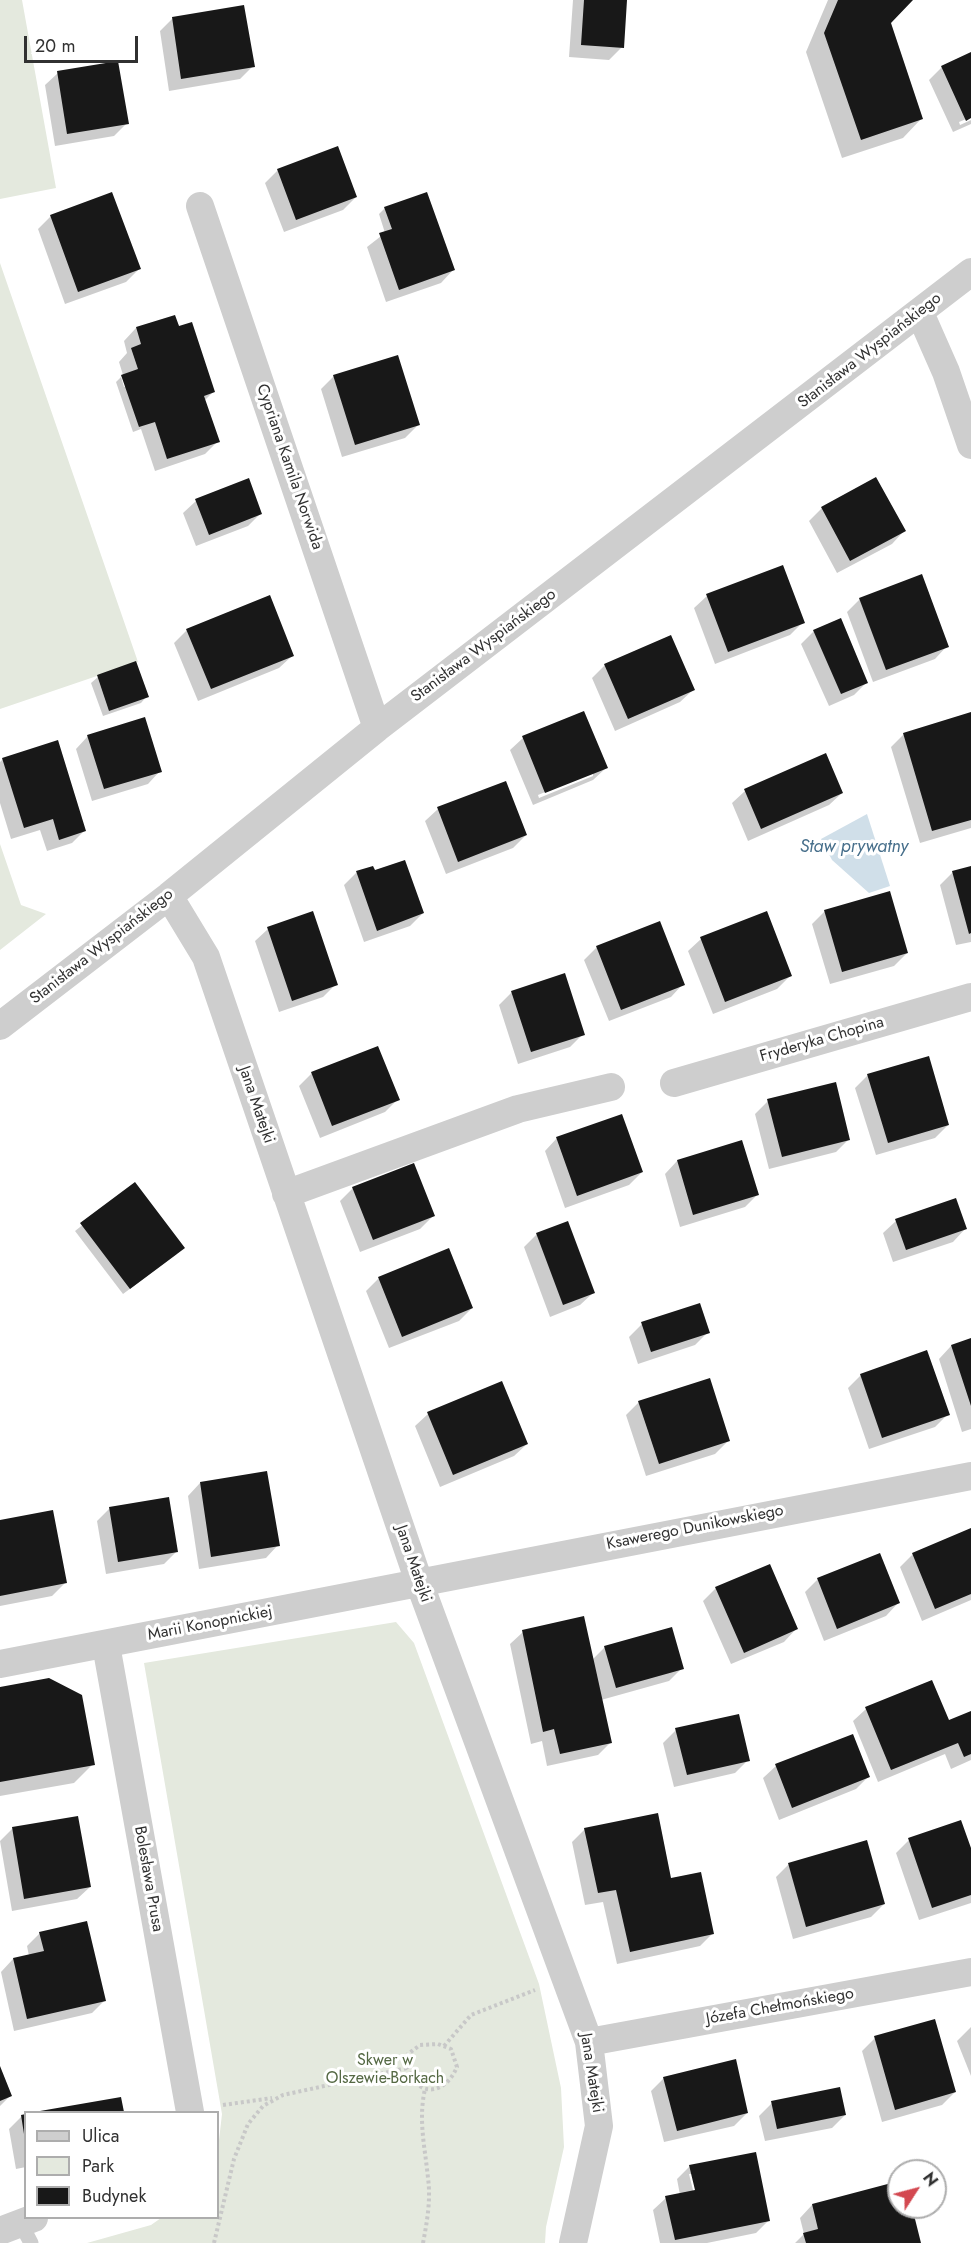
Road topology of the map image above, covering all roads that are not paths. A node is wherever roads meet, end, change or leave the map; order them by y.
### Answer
1 (200, 206) dead end
2 (971, 272) edge
3 (920, 313) junction
4 (971, 445) edge
5 (377, 728) junction
6 (169, 896) junction
7 (971, 997) edge
8 (0, 1026) edge
9 (674, 1083) dead end
10 (611, 1087) dead end
11 (286, 1194) junction
12 (971, 1476) edge
13 (419, 1582) junction
14 (106, 1644) junction
15 (0, 1664) edge
16 (971, 1972) edge
17 (589, 2042) junction
18 (190, 2111) edge
19 (573, 2243) edge

1 - 5 street, Cypriana Kamila Norwida
2 - 3 street, Stanisława Wyspiańskiego
3 - 4 street
3 - 5 street, Stanisława Wyspiańskiego
5 - 6 street, Stanisława Wyspiańskiego
6 - 8 street, Stanisława Wyspiańskiego
6 - 11 street, Jana Matejki
7 - 9 street, Fryderyka Chopina
10 - 11 street
11 - 13 street, Jana Matejki
12 - 13 street, Ksawerego Dunikowskiego
13 - 14 street, Marii Konopnickiej
13 - 17 street, Jana Matejki
14 - 15 street, Marii Konopnickiej
14 - 18 street, Bolesława Prusa
16 - 17 street, Józefa Chełmońskiego
17 - 19 street, Jana Matejki

